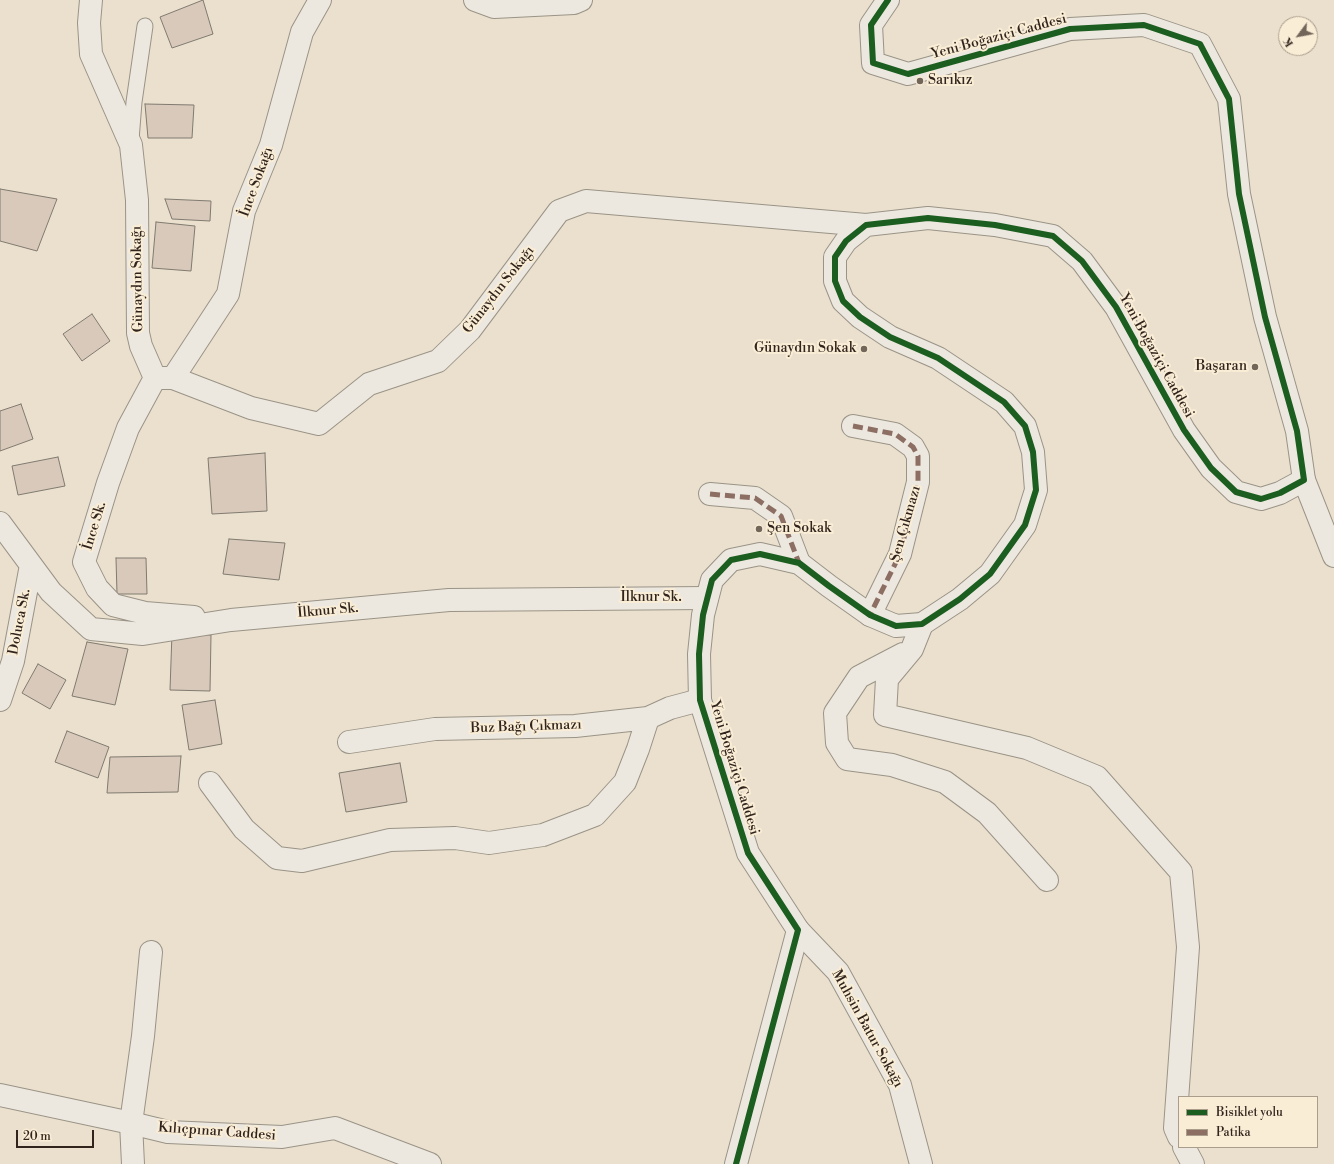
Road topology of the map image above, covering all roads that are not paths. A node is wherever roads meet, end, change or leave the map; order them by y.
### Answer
1 (91, 0) edge
2 (320, 0) edge
3 (475, 0) edge
4 (581, 0) edge
5 (888, 0) edge
6 (145, 26) dead end
7 (131, 145) junction
8 (866, 226) junction
9 (164, 378) junction
10 (852, 426) dead end
11 (1304, 480) junction
12 (710, 494) dead end
13 (0, 523) edge
14 (1334, 556) edge
15 (799, 563) junction
16 (31, 565) junction
17 (707, 598) junction
18 (870, 615) junction
19 (231, 620) junction
20 (922, 624) junction
21 (912, 649) junction
22 (0, 700) edge
23 (700, 700) junction
24 (648, 718) junction
25 (349, 742) dead end
26 (210, 783) dead end
27 (1047, 880) dead end
28 (798, 930) junction
29 (151, 952) dead end
30 (0, 1095) edge
31 (131, 1123) junction
32 (1178, 1135) edge
33 (1185, 1148) edge
34 (133, 1164) edge
35 (430, 1164) edge
36 (736, 1164) edge
37 (921, 1164) edge
38 (1193, 1164) edge

1 - 7 street, Günaydın Sokağı
2 - 9 street, İnce Sokağı
3 - 4 street
5 - 11 street, Yeni Boğaziçi Caddesi
6 - 7 lane
7 - 9 street, Günaydın Sokağı
8 - 9 street, Günaydın Sokağı
8 - 11 street, Yeni Boğaziçi Caddesi
8 - 20 street, Yeni Boğaziçi Caddesi
9 - 19 street, İnce Sk.
10 - 18 street, Şen Çıkmazı
11 - 14 street
12 - 15 street
13 - 16 street, İlknur Sk.
15 - 17 street, Yeni Boğaziçi Caddesi
15 - 18 street, Yeni Boğaziçi Caddesi
16 - 19 street, İlknur Sk.
16 - 22 street, Doluca Sk.
17 - 19 street, İlknur Sk.
17 - 23 street, Yeni Boğaziçi Caddesi
18 - 20 street, Yeni Boğaziçi Caddesi
20 - 21 street
21 - 27 street
21 - 32 street
23 - 24 street, Buz Bağı Çıkmazı
23 - 28 street, Yeni Boğaziçi Caddesi
24 - 25 street, Buz Bağı Çıkmazı
24 - 26 street
28 - 36 street
28 - 37 street, Muhsin Batur Sokağı
29 - 31 street
30 - 31 street, Kılıçpınar Caddesi
31 - 34 street
31 - 35 street, Kılıçpınar Caddesi
33 - 38 street

